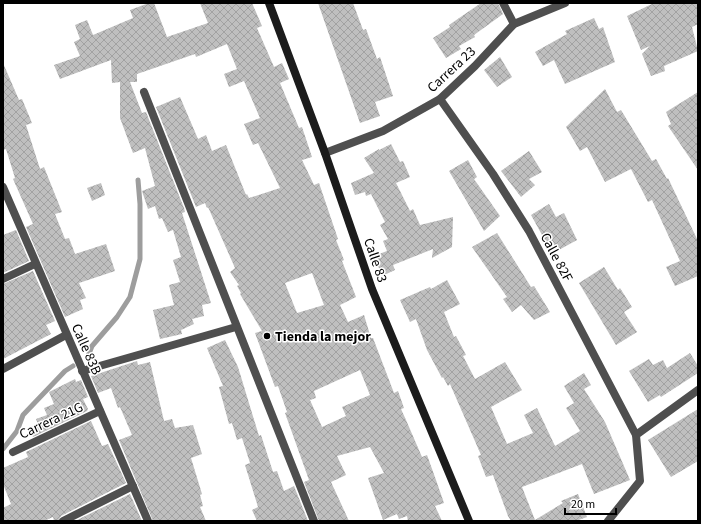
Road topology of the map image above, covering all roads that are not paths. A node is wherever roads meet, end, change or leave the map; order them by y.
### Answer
1 (270, 3) edge
2 (503, 3) edge
3 (565, 3) edge
4 (514, 24) junction
5 (144, 92) dead end
6 (440, 99) junction
7 (325, 153) junction
8 (3, 186) edge
9 (35, 264) junction
10 (3, 279) edge
11 (236, 327) junction
12 (66, 335) junction
13 (3, 369) edge
14 (82, 370) junction
15 (698, 390) edge
16 (100, 411) junction
17 (636, 435) junction
18 (13, 452) dead end
19 (133, 486) junction
20 (63, 521) edge
21 (148, 521) edge
22 (314, 521) edge
23 (469, 521) edge
24 (608, 521) edge

1 - 7 street, Calle 83
2 - 4 street
3 - 4 street, Carrera 23
4 - 6 street, Carrera 23
5 - 11 street
6 - 7 street, Carrera 23
6 - 17 street, Calle 82F
7 - 23 street, Calle 83
8 - 9 street, Calle 83B
9 - 10 street
9 - 12 street, Calle 83B
11 - 14 street
11 - 22 street
12 - 13 street
12 - 14 street, Calle 83B
14 - 16 street, Calle 83B
15 - 17 street
16 - 18 street, Carrera 21G
16 - 19 street, Calle 83B
17 - 24 street
19 - 20 street
19 - 21 street, Calle 83B

